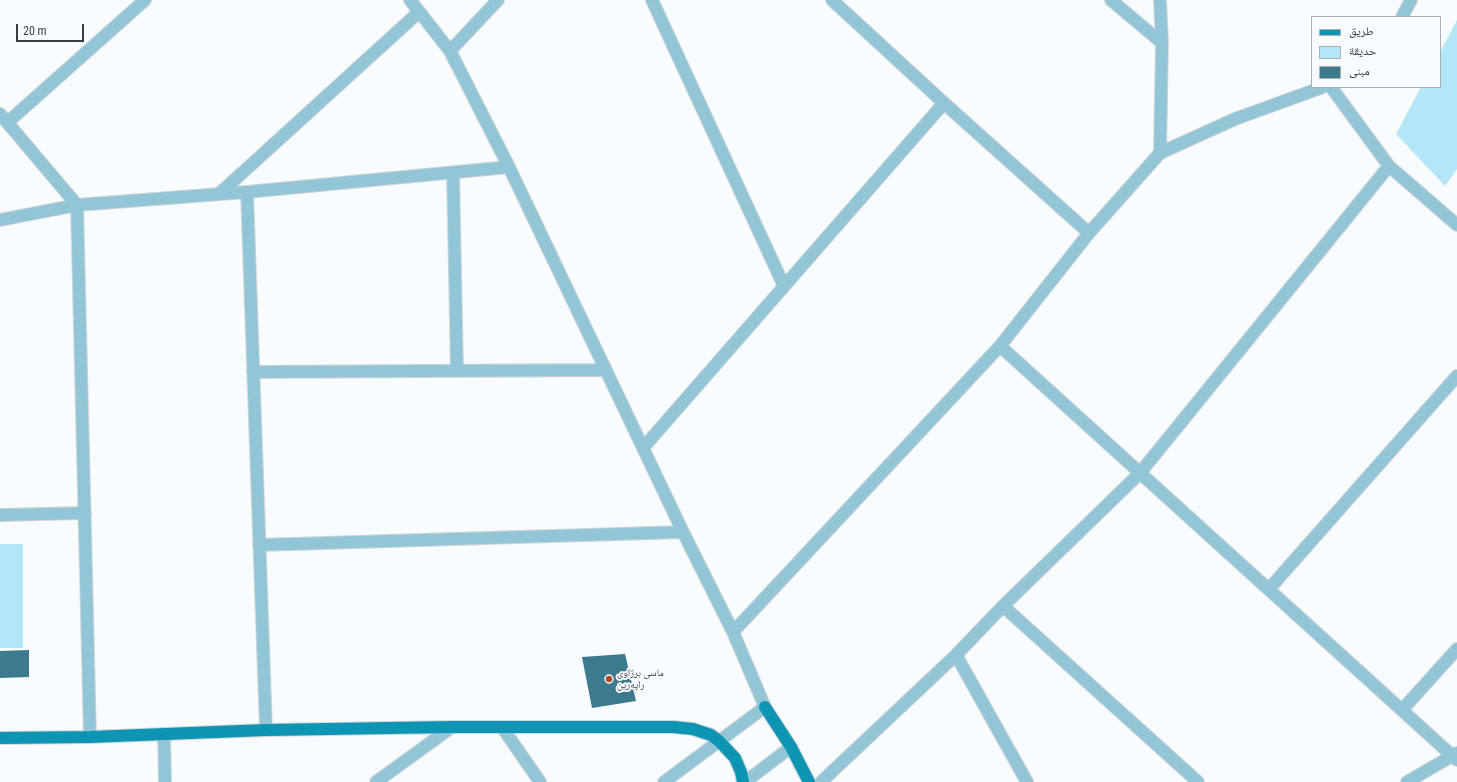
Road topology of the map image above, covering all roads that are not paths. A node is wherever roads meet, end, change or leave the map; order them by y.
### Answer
1 (145, 0) edge
2 (410, 0) edge
3 (498, 0) edge
4 (652, 0) edge
5 (832, 0) edge
6 (1111, 0) edge
7 (1160, 0) edge
8 (1411, 0) edge
9 (419, 12) junction
10 (1403, 16) edge
11 (1162, 43) junction
12 (450, 51) junction
13 (1320, 88) edge
14 (1332, 88) edge
15 (944, 103) junction
16 (4, 118) edge
17 (1160, 152) junction
18 (1389, 166) junction
19 (509, 167) junction
20 (453, 173) junction
21 (247, 192) junction
22 (219, 194) junction
23 (77, 205) junction
24 (0, 220) edge
25 (1457, 225) edge
26 (1089, 233) junction
27 (784, 286) junction
28 (1000, 346) junction
29 (606, 370) junction
30 (457, 371) junction
31 (253, 372) junction
32 (1457, 376) edge
33 (643, 448) junction
34 (1140, 473) junction
35 (85, 513) junction
36 (0, 515) edge
37 (683, 532) junction
38 (259, 545) junction
39 (1269, 589) junction
40 (1003, 606) junction
41 (733, 632) junction
42 (1457, 649) edge
43 (956, 654) junction
44 (765, 707) junction
45 (1402, 710) junction
46 (452, 727) junction
47 (502, 727) junction
48 (266, 730) junction
49 (164, 734) junction
50 (90, 737) junction
51 (0, 738) edge
52 (719, 740) junction
53 (791, 747) junction
54 (1455, 756) edge
55 (165, 782) edge
56 (376, 782) edge
57 (540, 782) edge
58 (664, 782) edge
59 (744, 782) edge
60 (809, 782) edge
61 (821, 782) edge
62 (1027, 782) edge
63 (1198, 782) edge
64 (1407, 782) edge

1 - 16 street
2 - 9 street
3 - 12 street
4 - 27 street
5 - 15 street
6 - 11 street
7 - 11 street
8 - 10 street
9 - 12 street
9 - 22 street
11 - 17 street
12 - 19 street
13 - 17 street
14 - 18 street
15 - 26 street
15 - 27 street
16 - 23 street
17 - 26 street
18 - 25 street
18 - 34 street
19 - 20 street
19 - 29 street
20 - 21 street
20 - 30 street
21 - 22 street
21 - 31 street
22 - 23 street
23 - 24 street
23 - 35 street
26 - 28 street
27 - 33 street
28 - 34 street
28 - 41 street
29 - 30 street
29 - 33 street
30 - 31 street
31 - 38 street
32 - 39 street
33 - 37 street
34 - 39 street
34 - 40 street
35 - 36 street
35 - 50 street
37 - 38 street
37 - 41 street
38 - 48 street
39 - 45 street
40 - 43 street
40 - 63 street
41 - 44 street
42 - 45 street
43 - 61 street
43 - 62 street
44 - 52 street
44 - 53 main road
45 - 54 street
46 - 47 main road
46 - 48 main road
46 - 56 street
47 - 52 main road
47 - 57 street
48 - 49 main road
49 - 50 main road
49 - 55 street
50 - 51 main road
52 - 58 street
52 - 59 main road
53 - 59 street
53 - 60 main road
54 - 64 street

